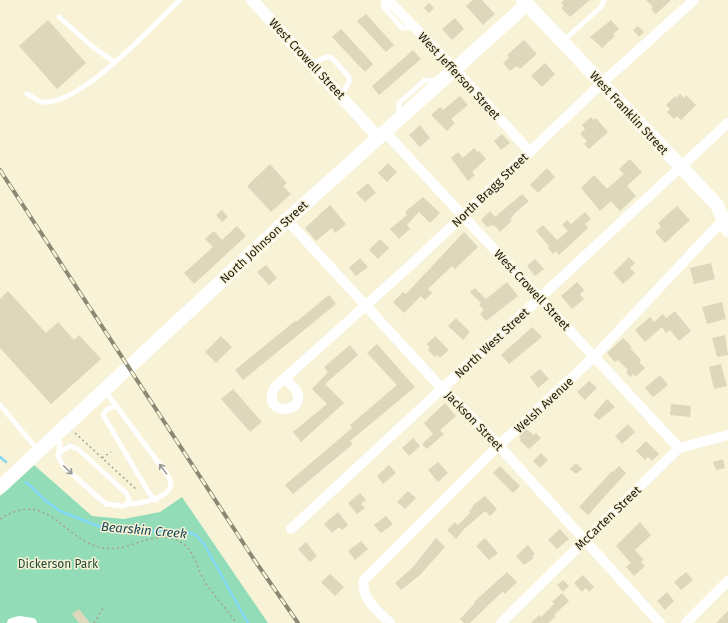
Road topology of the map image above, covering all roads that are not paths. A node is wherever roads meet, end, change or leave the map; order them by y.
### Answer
1 (180, 0) edge
2 (252, 0) edge
3 (384, 0) edge
4 (388, 0) edge
5 (604, 0) edge
6 (694, 0) edge
7 (527, 1) edge
8 (59, 17) dead end
9 (414, 28) junction
10 (563, 42) junction
11 (114, 62) junction
12 (312, 65) junction
13 (454, 68) junction
14 (602, 83) junction
15 (27, 94) dead end
16 (342, 96) junction
17 (728, 123) edge
18 (381, 134) junction
19 (530, 152) junction
20 (681, 167) junction
21 (463, 216) junction
22 (287, 220) junction
23 (726, 224) edge
24 (540, 299) junction
25 (365, 306) junction
26 (594, 357) junction
27 (285, 378) dead end
28 (443, 388) junction
29 (104, 390) junction
30 (0, 405) edge
31 (116, 406) junction
32 (728, 435) edge
33 (54, 437) junction
34 (500, 446) junction
35 (679, 448) junction
36 (39, 450) junction
37 (58, 456) junction
38 (0, 487) edge
39 (156, 500) junction
40 (127, 504) junction
41 (290, 529) dead end
42 (585, 540) junction
43 (728, 582) edge
44 (12, 623) edge
45 (32, 623) edge
46 (390, 623) edge
47 (501, 623) edge
48 (660, 623) edge
49 (686, 623) edge

1 - 11 lane
2 - 12 street, West Crowell Street
3 - 9 lane
4 - 9 street, West Jefferson Street
5 - 10 lane
6 - 14 street, North Bragg Street
7 - 10 main road, West Franklin Street
7 - 13 main road, North Johnson Street
8 - 11 lane
9 - 13 street, West Jefferson Street
10 - 14 main road, West Franklin Street
11 - 15 lane
12 - 16 street, West Crowell Street
12 - 16 lane
13 - 18 main road, North Johnson Street
13 - 19 street, West Jefferson Street
14 - 19 street, North Bragg Street
14 - 20 main road, West Franklin Street
16 - 18 street, West Crowell Street
17 - 20 street, North West Street
18 - 21 street, West Crowell Street
18 - 22 main road, North Johnson Street
19 - 21 street, North Bragg Street
20 - 23 main road, West Franklin Street
20 - 24 street, North West Street
21 - 24 street, West Crowell Street
21 - 25 street, North Bragg Street
22 - 25 street, Jackson Street
22 - 29 main road, North Johnson Street
23 - 26 street, Welsh Avenue
24 - 26 street, West Crowell Street
24 - 28 street, North West Street
25 - 27 street, North Bragg Street
25 - 28 street, Jackson Street
26 - 34 street, Welsh Avenue
26 - 35 street, West Crowell Street
28 - 34 street, Jackson Street
28 - 41 street, North West Street
29 - 31 lane
29 - 33 main road, North Johnson Street
30 - 36 lane
31 - 39 lane
39 -> 31 lane
32 - 35 street, McCarten Street
33 - 36 main road, North Johnson Street
33 - 37 lane
34 - 42 street, Jackson Street
34 - 46 street, Welsh Avenue
35 - 42 street, McCarten Street
36 - 38 main road, North Johnson Street
37 -> 40 lane
37 - 40 lane
39 - 40 lane
42 - 47 street, McCarten Street
42 - 48 street, Jackson Street
43 - 49 street
44 - 45 street

